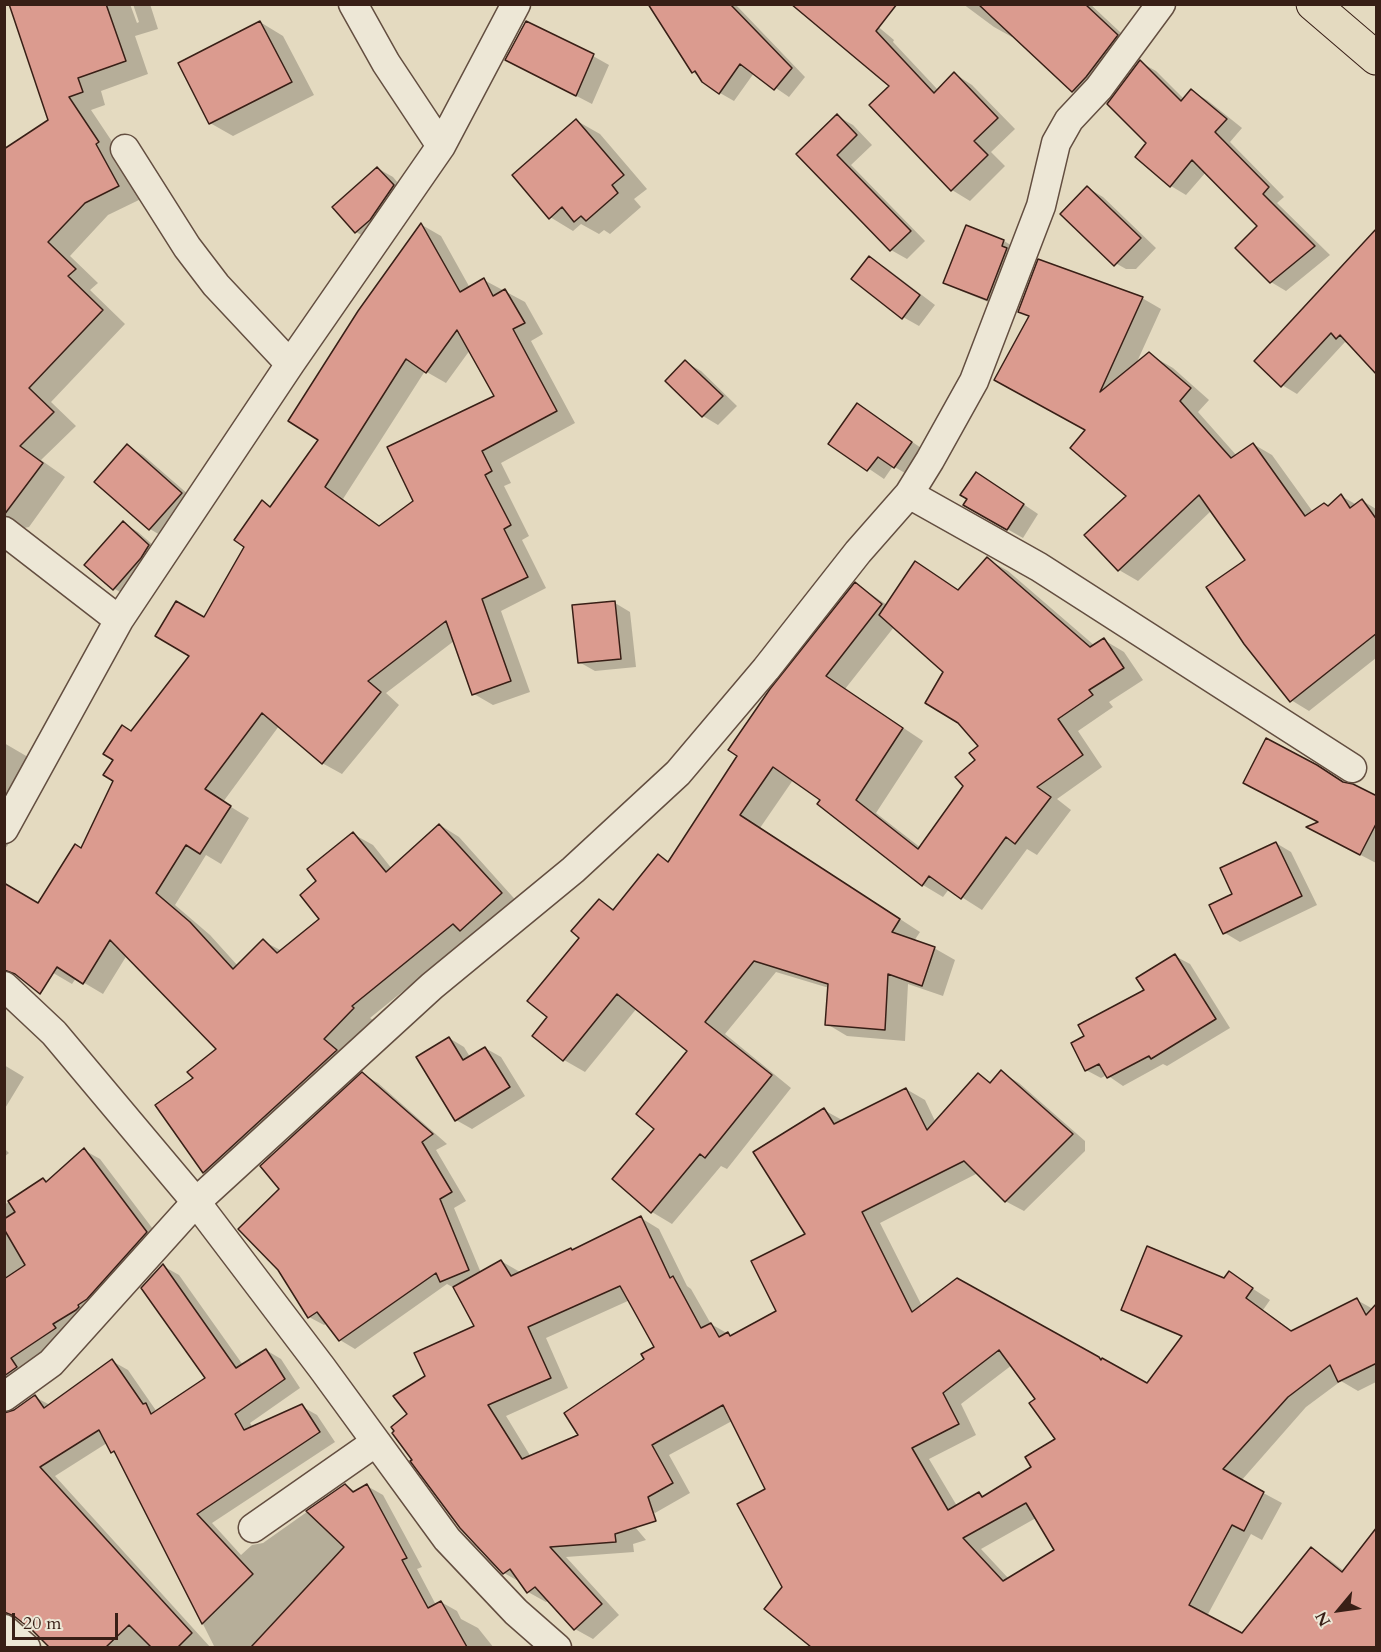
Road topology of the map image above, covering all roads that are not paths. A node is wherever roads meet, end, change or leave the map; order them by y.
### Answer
1 (353, 4) edge
2 (516, 4) edge
3 (1161, 4) edge
4 (1312, 4) edge
5 (1377, 58) edge
6 (441, 146) junction
7 (126, 149) dead end
8 (290, 364) junction
9 (909, 494) junction
10 (4, 531) edge
11 (119, 620) junction
12 (1352, 768) dead end
13 (4, 829) edge
14 (4, 986) edge
15 (195, 1202) junction
16 (4, 1397) edge
17 (376, 1442) junction
18 (253, 1528) dead end
19 (4, 1629) edge
20 (26, 1647) edge
21 (556, 1647) edge

1 - 6 street
2 - 6 street
3 - 9 street
4 - 5 highway
6 - 8 street
7 - 8 street
8 - 11 street
9 - 12 street
9 - 15 street
10 - 11 street
11 - 13 street
14 - 15 street
15 - 16 street
15 - 17 street
17 - 18 street
17 - 21 street
19 - 20 street

